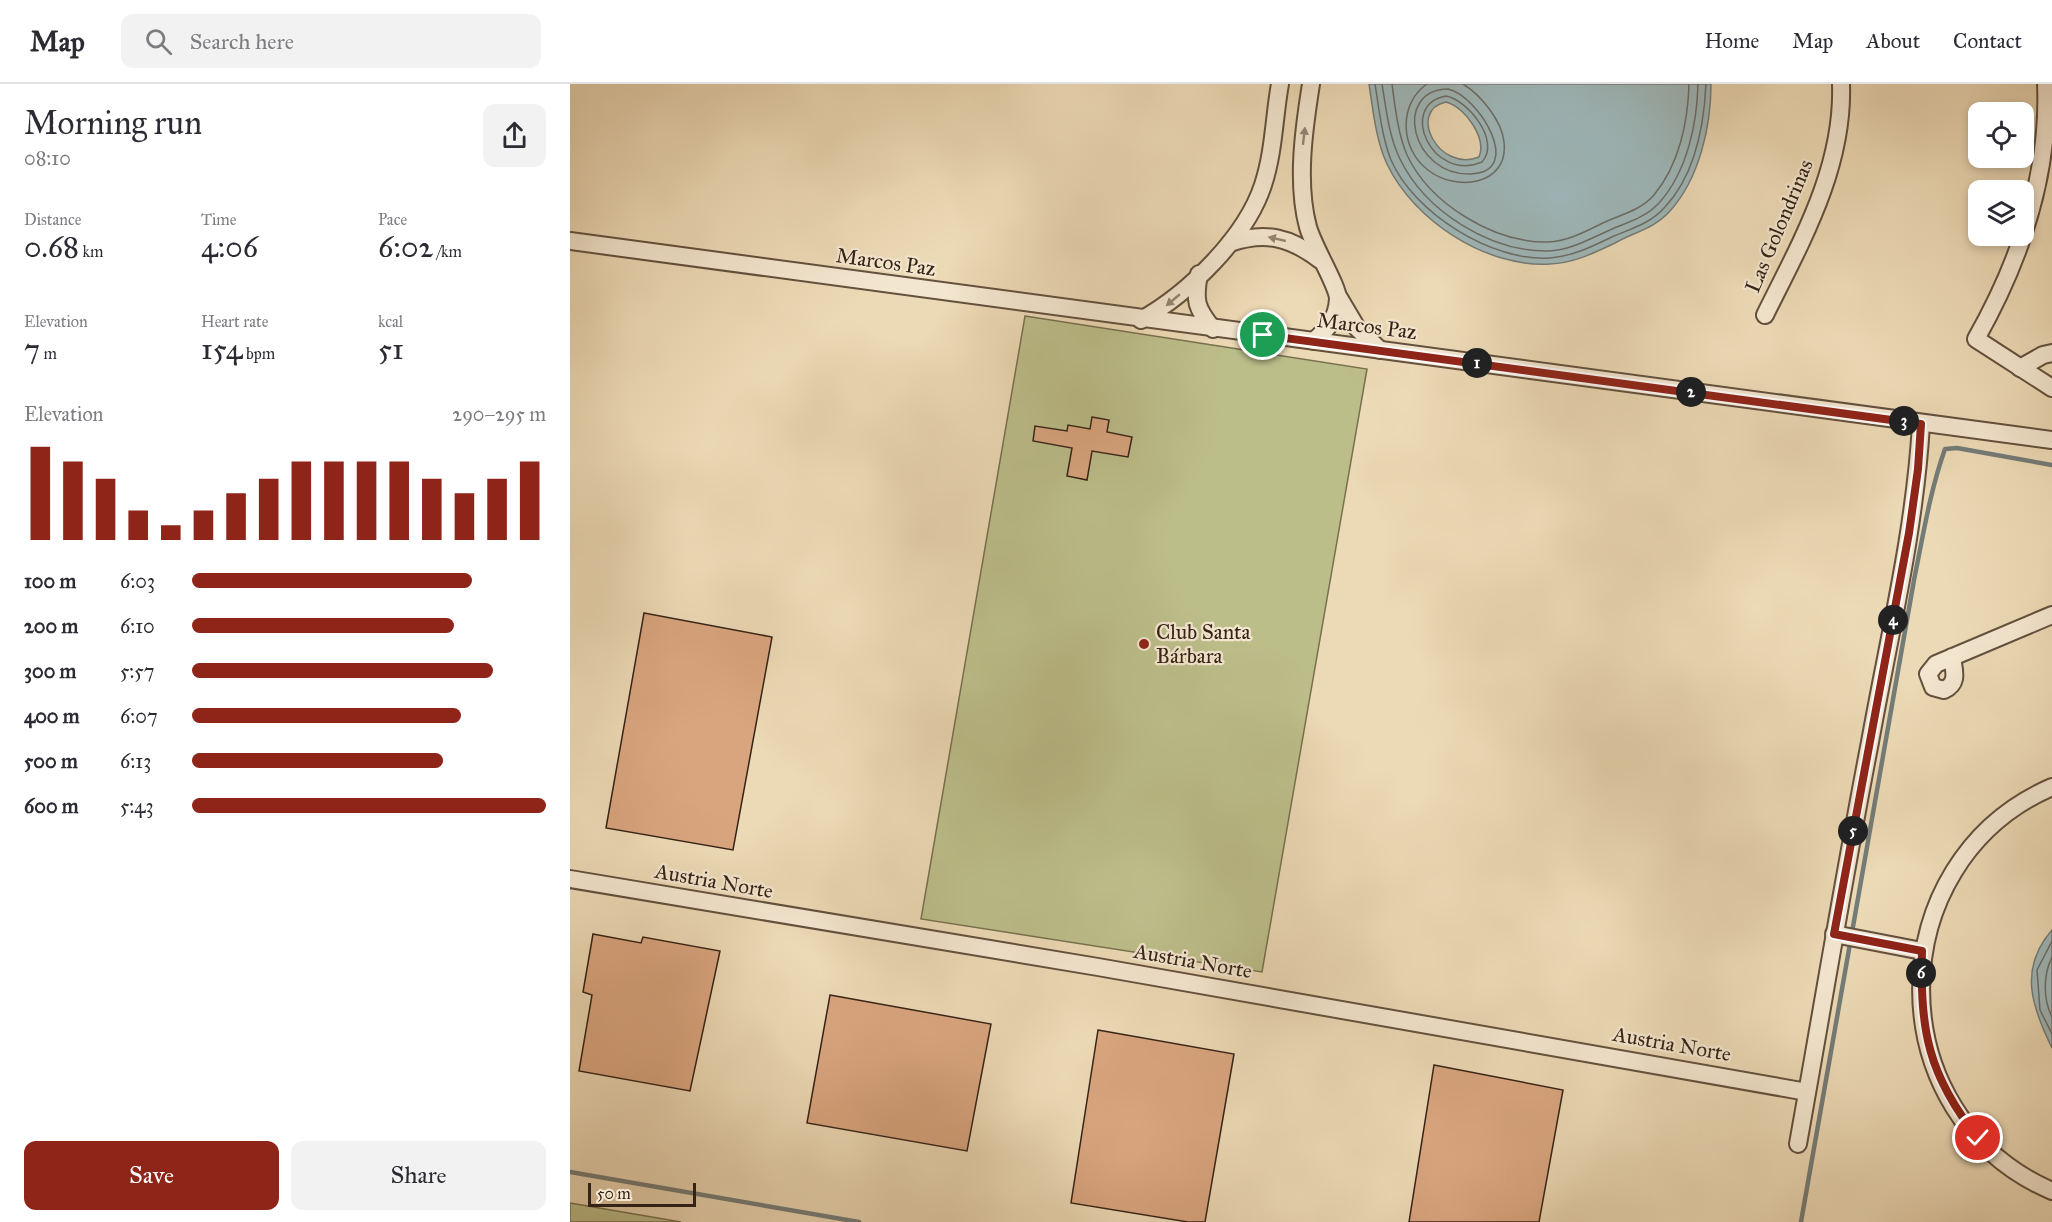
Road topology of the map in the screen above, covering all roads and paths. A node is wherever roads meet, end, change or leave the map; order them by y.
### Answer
1 (1280, 84) edge
2 (1311, 84) edge
3 (1841, 84) edge
4 (2046, 84) edge
5 (570, 242) edge
6 (1229, 243) junction
7 (1320, 261) junction
8 (1199, 274) junction
9 (1338, 296) junction
10 (1765, 315) dead end
11 (1142, 320) junction
12 (1214, 329) junction
13 (1314, 341) junction
14 (1380, 350) junction
15 (2052, 352) edge
16 (2020, 368) junction
17 (2052, 388) edge
18 (1921, 424) junction
19 (2052, 440) edge
20 (2052, 615) edge
21 (1952, 657) dead end
22 (2052, 788) edge
23 (570, 879) edge
24 (1838, 935) junction
25 (1922, 951) junction
26 (1807, 1092) junction
27 (1798, 1144) dead end
28 (2052, 1191) edge

1 - 6 street
7 -> 2 street
3 - 10 street, Las Golondrinas
4 - 16 street
5 - 11 street, Marcos Paz
7 -> 6 street
6 - 8 street
7 - 9 street
8 -> 11 street
8 - 12 street
9 - 13 street
9 - 14 street
11 - 12 street, Marcos Paz
12 - 13 street, Marcos Paz
13 - 14 street, Marcos Paz
14 - 18 street, Marcos Paz
15 - 16 street
16 - 17 street
18 - 19 street, Marcos Paz
18 - 24 street
20 - 21 street
22 - 25 street
23 - 26 street, Austria Norte
24 - 25 street
24 - 26 street
25 - 28 street
26 - 27 street

